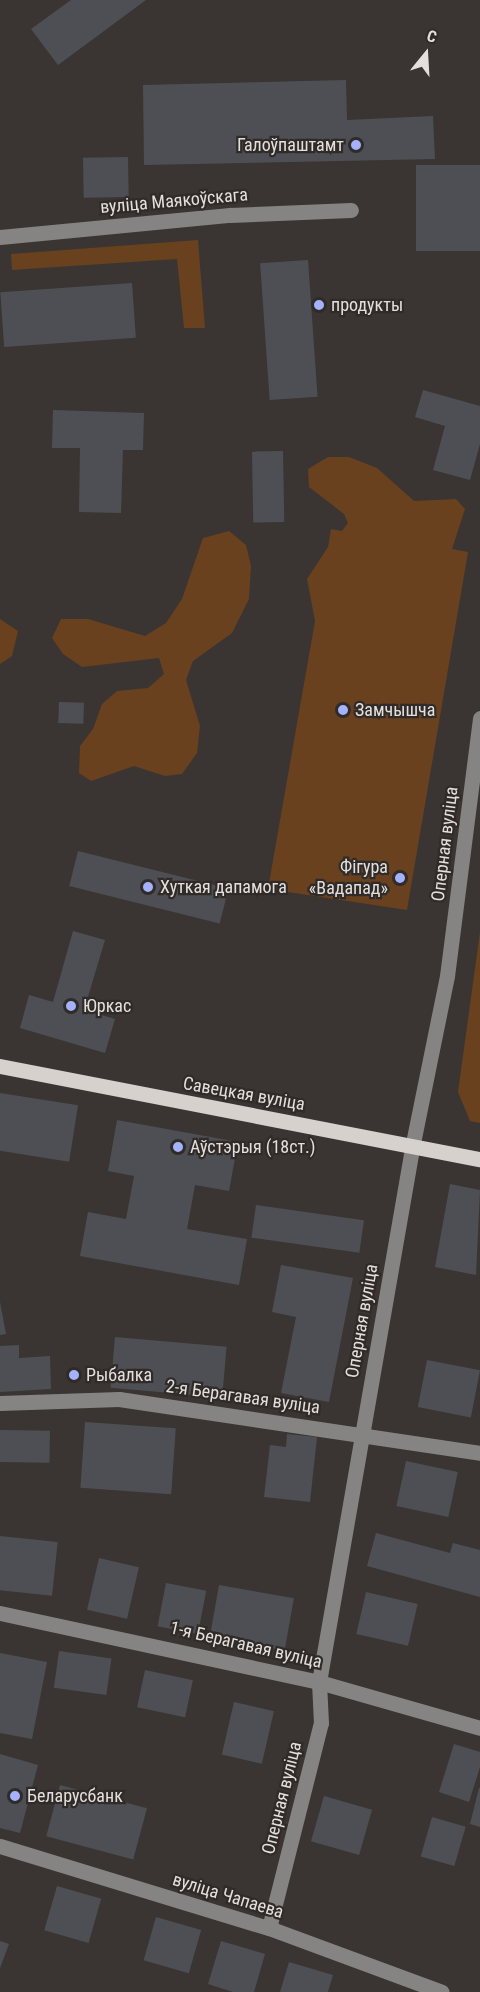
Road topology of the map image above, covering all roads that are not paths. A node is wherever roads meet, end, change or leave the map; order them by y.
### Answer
1 (351, 210) dead end
2 (0, 237) edge
3 (480, 718) edge
4 (0, 1066) edge
5 (413, 1143) junction
6 (480, 1159) edge
7 (0, 1403) edge
8 (363, 1434) junction
9 (480, 1453) edge
10 (0, 1613) edge
11 (319, 1682) junction
12 (480, 1728) edge
13 (0, 1846) edge
14 (269, 1928) junction
15 (442, 1992) edge

1 - 2 street, вуліца Маякоўскага
3 - 5 street, Оперная вуліца
4 - 5 main road, Савецкая вуліца
5 - 6 main road, Савецкая вуліца
5 - 8 street, Оперная вуліца
7 - 8 street, 2-я Берагавая вуліца
8 - 9 street, 2-я Берагавая вуліца
8 - 11 street, Оперная вуліца
10 - 11 street, 1-я Берагавая вуліца
11 - 12 street, 1-я Берагавая вуліца
11 - 14 street, Оперная вуліца
13 - 14 street, вуліца Чапаева
14 - 15 street, вуліца Чапаева

